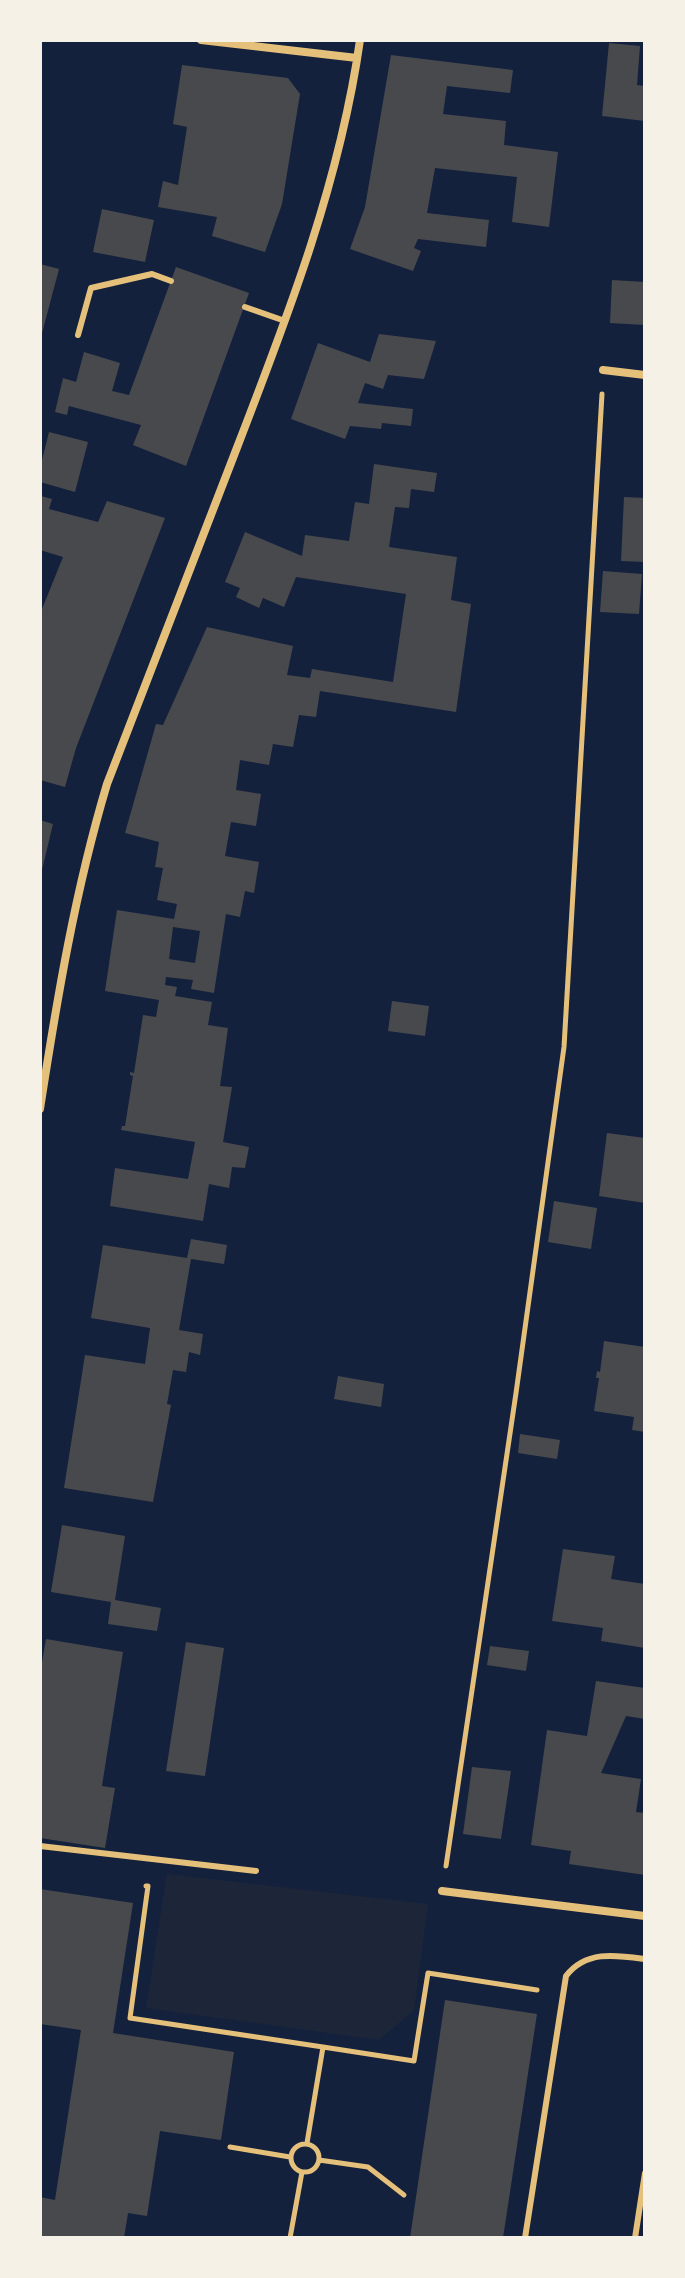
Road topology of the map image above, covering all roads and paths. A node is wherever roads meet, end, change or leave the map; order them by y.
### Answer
1 (201, 40) edge
2 (360, 40) edge
3 (357, 58) junction
4 (171, 281) dead end
5 (245, 307) dead end
6 (285, 321) junction
7 (78, 335) dead end
8 (603, 370) joint
9 (645, 375) edge
10 (40, 1109) edge
11 (40, 1846) edge
12 (256, 1871) dead end
13 (133, 1884) dead end
14 (442, 1891) joint
15 (645, 1916) edge
16 (645, 1959) edge
17 (562, 1994) junction
18 (323, 2047) junction
19 (307, 2143) junction
20 (230, 2147) dead end
21 (290, 2157) junction
22 (319, 2160) junction
23 (302, 2172) junction
24 (645, 2173) edge
25 (404, 2195) dead end
26 (290, 2238) edge
27 (525, 2238) edge
28 (635, 2238) edge

1 - 3 street
2 - 3 street
3 - 6 street
4 - 7 lane
5 - 6 lane
6 - 10 street
8 - 9 street
8 - 14 path
11 - 12 lane
13 - 18 path
14 - 15 street
16 - 17 lane
17 - 18 path
17 - 27 lane
18 - 19 path
19 - 21 path
19 - 22 path
20 - 21 path
21 - 23 path
22 - 23 path
22 - 25 path
23 - 26 path
24 - 28 lane

